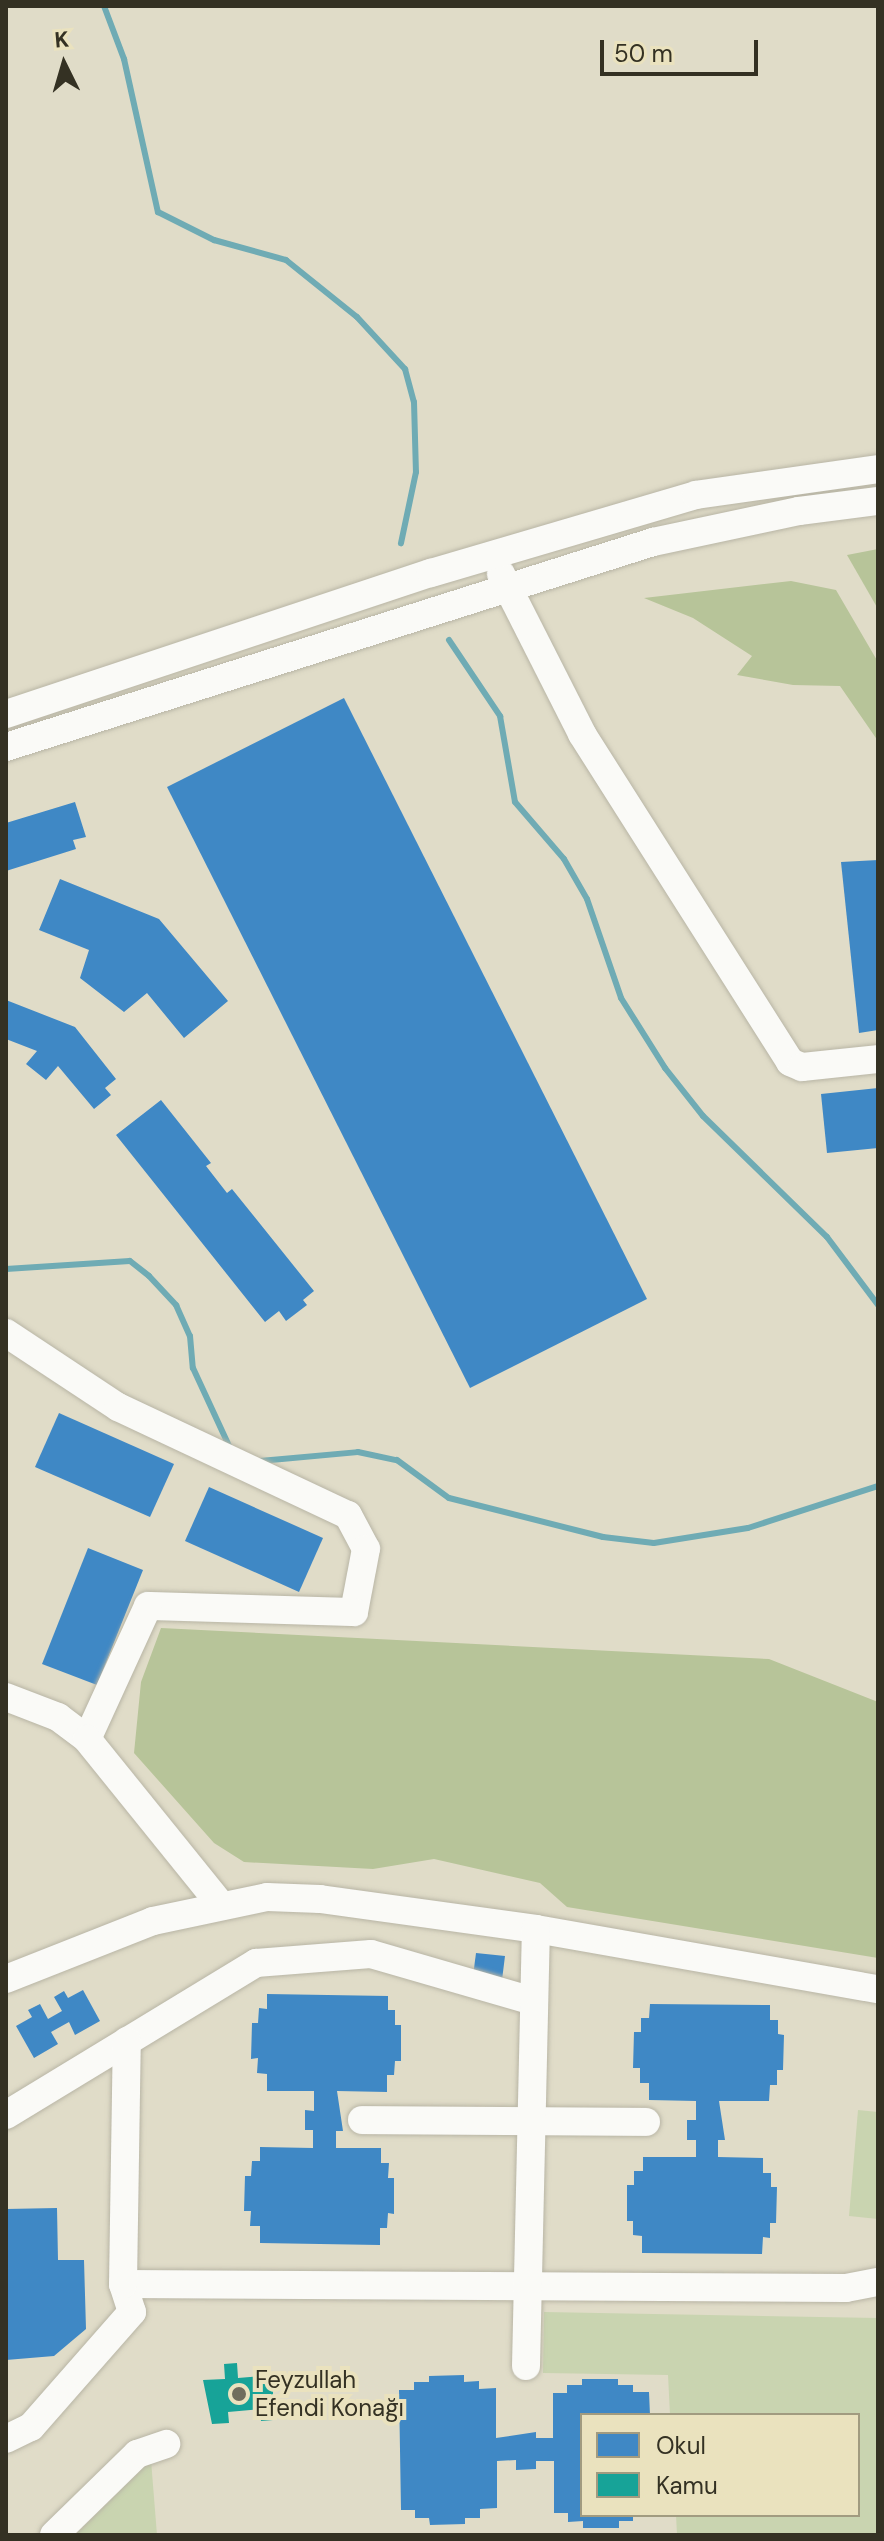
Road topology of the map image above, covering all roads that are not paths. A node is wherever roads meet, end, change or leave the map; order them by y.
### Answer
1 (878, 469) edge
2 (878, 501) edge
3 (492, 555) junction
4 (508, 588) junction
5 (75, 691) junction
6 (6, 714) edge
7 (85, 721) junction
8 (6, 747) edge
9 (878, 1059) edge
10 (6, 1333) edge
11 (6, 1697) edge
12 (87, 1739) junction
13 (220, 1904) junction
14 (536, 1929) junction
15 (6, 1979) edge
16 (878, 1989) edge
17 (533, 2001) junction
18 (127, 2041) junction
19 (6, 2115) edge
20 (362, 2120) dead end
21 (531, 2121) junction
22 (646, 2122) dead end
23 (878, 2282) edge
24 (123, 2284) junction
25 (528, 2286) junction
26 (846, 2288) junction
27 (878, 2296) edge
28 (526, 2366) dead end
29 (6, 2439) edge
30 (166, 2444) dead end
31 (54, 2535) edge

1 - 3 street
2 - 4 street
3 - 4 street
3 - 5 street
4 - 7 street
4 - 9 street
5 - 6 street
5 - 7 street
7 - 8 street
10 - 12 street
11 - 12 street
12 - 13 street
13 - 14 street
13 - 15 street
14 - 16 street
14 - 17 street
17 - 18 street
17 - 21 street
18 - 19 street
18 - 24 street
20 - 21 street
21 - 22 street
21 - 25 street
23 - 26 street
24 - 25 street
24 - 29 street
25 - 26 street
25 - 28 street
26 - 27 street
30 - 31 street

